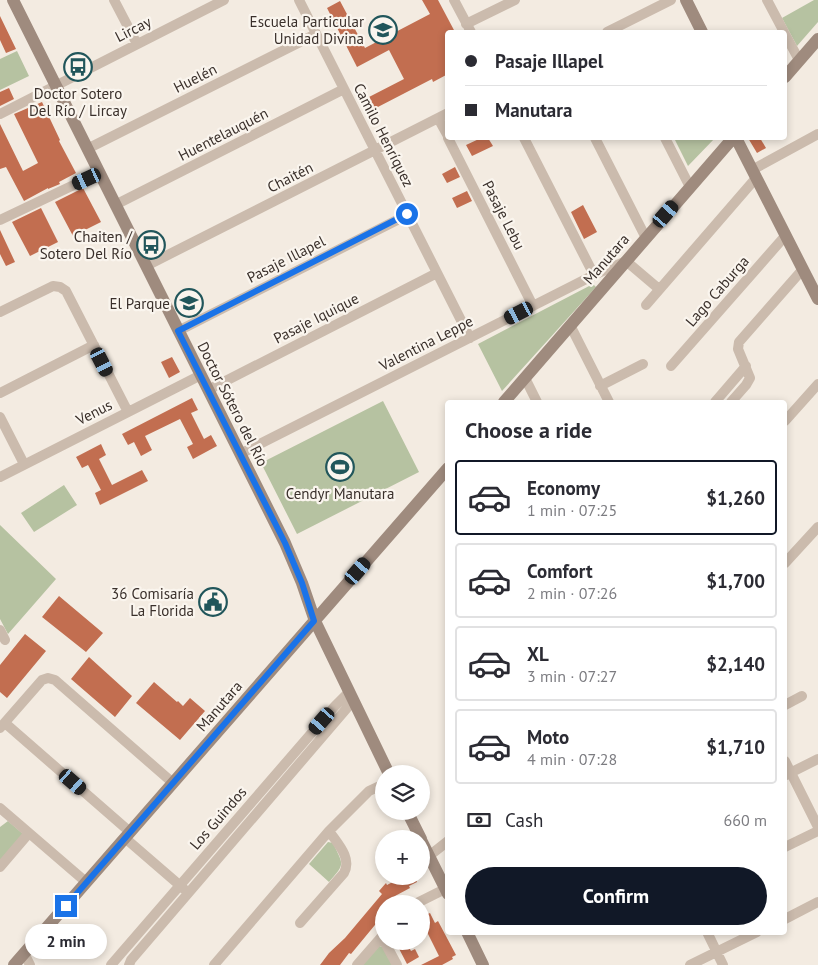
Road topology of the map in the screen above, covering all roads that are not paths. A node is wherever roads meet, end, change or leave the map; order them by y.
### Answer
1 (13, 0) edge
2 (114, 0) edge
3 (198, 0) edge
4 (224, 0) edge
5 (299, 0) edge
6 (454, 0) edge
7 (515, 0) edge
8 (671, 0) edge
9 (686, 0) edge
10 (767, 0) edge
11 (203, 11) junction
12 (468, 28) edge
13 (614, 30) edge
14 (701, 30) edge
15 (783, 30) edge
16 (316, 34) junction
17 (787, 37) edge
18 (818, 39) edge
19 (137, 44) junction
20 (799, 60) junction
21 (787, 75) edge
22 (56, 86) junction
23 (344, 89) junction
24 (0, 114) edge
25 (443, 116) edge
26 (818, 134) edge
27 (450, 140) edge
28 (525, 140) edge
29 (595, 140) edge
30 (666, 140) edge
31 (733, 140) edge
32 (736, 140) edge
33 (87, 149) junction
34 (375, 150) junction
35 (99, 173) junction
36 (754, 174) junction
37 (690, 186) junction
38 (115, 205) junction
39 (407, 214) junction
40 (0, 219) edge
41 (786, 236) junction
42 (646, 238) junction
43 (626, 261) junction
44 (146, 266) junction
45 (803, 269) junction
46 (437, 273) junction
47 (594, 275) junction
48 (659, 289) junction
49 (818, 298) edge
50 (646, 305) dead end
51 (533, 306) junction
52 (0, 312) edge
53 (570, 325) junction
54 (178, 331) junction
55 (470, 338) junction
56 (94, 345) junction
57 (643, 364) dead end
58 (671, 366) dead end
59 (746, 366) junction
60 (201, 375) junction
61 (525, 378) junction
62 (818, 384) edge
63 (600, 386) junction
64 (208, 390) junction
65 (0, 393) edge
66 (506, 400) edge
67 (536, 400) edge
68 (608, 400) edge
69 (717, 400) edge
70 (733, 400) edge
71 (128, 412) junction
72 (0, 417) edge
73 (787, 419) edge
74 (240, 454) junction
75 (24, 464) junction
76 (445, 471) edge
77 (0, 477) edge
78 (818, 527) edge
79 (787, 561) edge
80 (314, 621) junction
81 (0, 630) edge
82 (5, 640) dead end
83 (802, 696) dead end
84 (351, 697) junction
85 (787, 704) edge
86 (2, 725) edge
87 (818, 759) edge
88 (385, 765) edge
89 (788, 774) edge
90 (173, 783) junction
91 (375, 788) edge
92 (0, 808) edge
93 (818, 829) edge
94 (330, 831) junction
95 (29, 833) junction
96 (127, 835) junction
97 (445, 843) edge
98 (787, 846) edge
99 (430, 855) edge
100 (430, 858) edge
101 (0, 866) edge
102 (86, 882) junction
103 (180, 885) junction
104 (445, 889) edge
105 (445, 891) edge
106 (188, 893) junction
107 (430, 898) edge
108 (818, 902) edge
109 (787, 918) edge
110 (300, 923) dead end
111 (468, 935) edge
112 (708, 935) edge
113 (750, 935) edge
114 (375, 946) edge
115 (389, 950) edge
116 (716, 952) junction
117 (27, 959) edge
118 (14, 965) edge
119 (111, 965) edge
120 (129, 965) edge
121 (214, 965) edge
122 (357, 965) edge
123 (397, 965) edge
124 (483, 965) edge
125 (690, 965) edge
126 (723, 965) edge

1 - 22 main road, Doctor Sótero del Río
2 - 19 street
3 - 11 street
4 - 11 street, Lircay
5 - 16 street, Camilo Henríquez
6 - 12 street
7 - 12 street
8 - 13 street
9 - 14 main road
10 - 15 street
11 - 19 street, Lircay
16 - 23 street, Camilo Henríquez
16 - 33 street, Huelén
17 - 20 street
18 - 20 main road
19 - 22 street, Lircay
20 - 21 main road
22 - 24 street, Lircay
22 - 33 main road, Doctor Sótero del Río
23 - 34 street, Camilo Henríquez
23 - 38 street, Huentelauquén
25 - 34 street, Chaitén
26 - 36 street
27 - 51 street, Pasaje Lebu
28 - 47 street
29 - 42 street
30 - 37 street
31 - 37 main road, Manutara
32 - 36 main road
33 - 35 main road, Doctor Sótero del Río
34 - 39 street, Camilo Henríquez
34 - 44 street, Chaitén
35 - 38 main road, Doctor Sótero del Río
35 - 40 street
36 - 41 main road
36 - 48 street
37 - 42 main road, Manutara
38 - 44 main road, Doctor Sótero del Río
39 - 46 street, Camilo Henríquez
39 - 54 street, Pasaje Illapel
41 - 45 main road
41 - 58 street, Lago Caburga
42 - 43 main road, Manutara
43 - 47 street, Valentina Leppe
43 - 48 street
43 - 53 main road, Manutara
44 - 54 main road, Doctor Sótero del Río
45 - 49 main road
45 - 59 street
46 - 55 street, Camilo Henríquez
46 - 64 street, Pasaje Iquique
47 - 51 street, Valentina Leppe
48 - 50 street
51 - 55 street, Valentina Leppe
52 - 56 street
53 - 61 main road, Manutara
53 - 63 street
54 - 60 main road, Doctor Sótero del Río
55 - 74 street, Valentina Leppe
56 - 65 street
56 - 71 street
57 - 63 street
59 - 69 street
59 - 70 street
60 - 64 main road, Doctor Sótero del Río
60 - 71 street, Venus
61 - 66 main road, Manutara
61 - 67 street
62 - 73 street
63 - 68 street
64 - 74 main road, Doctor Sótero del Río
71 - 75 street, Venus
72 - 75 street
74 - 80 main road, Doctor Sótero del Río
75 - 77 street, Venus
76 - 80 main road, Manutara
78 - 79 street
80 - 84 main road, Doctor Sótero del Río
80 - 90 main road, Manutara
81 - 82 street
83 - 85 street
84 - 88 main road, Doctor Sótero del Río
84 - 103 street, Los Guindos
84 - 106 street, Los Guindos
86 - 90 street
86 - 96 street
87 - 89 street
89 - 93 street
90 - 96 main road, Manutara
91 - 94 street
92 - 95 street
93 - 98 street
94 - 110 street
94 - 121 street
95 - 101 street
95 - 102 street
96 - 102 main road, Manutara
96 - 103 street
97 - 99 street
100 - 104 main road
102 - 117 main road, Manutara
103 - 106 street
103 - 119 street, Los Guindos
105 - 107 street
106 - 120 street, Los Guindos
108 - 109 street
111 - 124 main road
112 - 116 street
113 - 116 street
114 - 122 street
115 - 123 street
116 - 125 street
116 - 126 street
117 - 118 main road, Manutara

